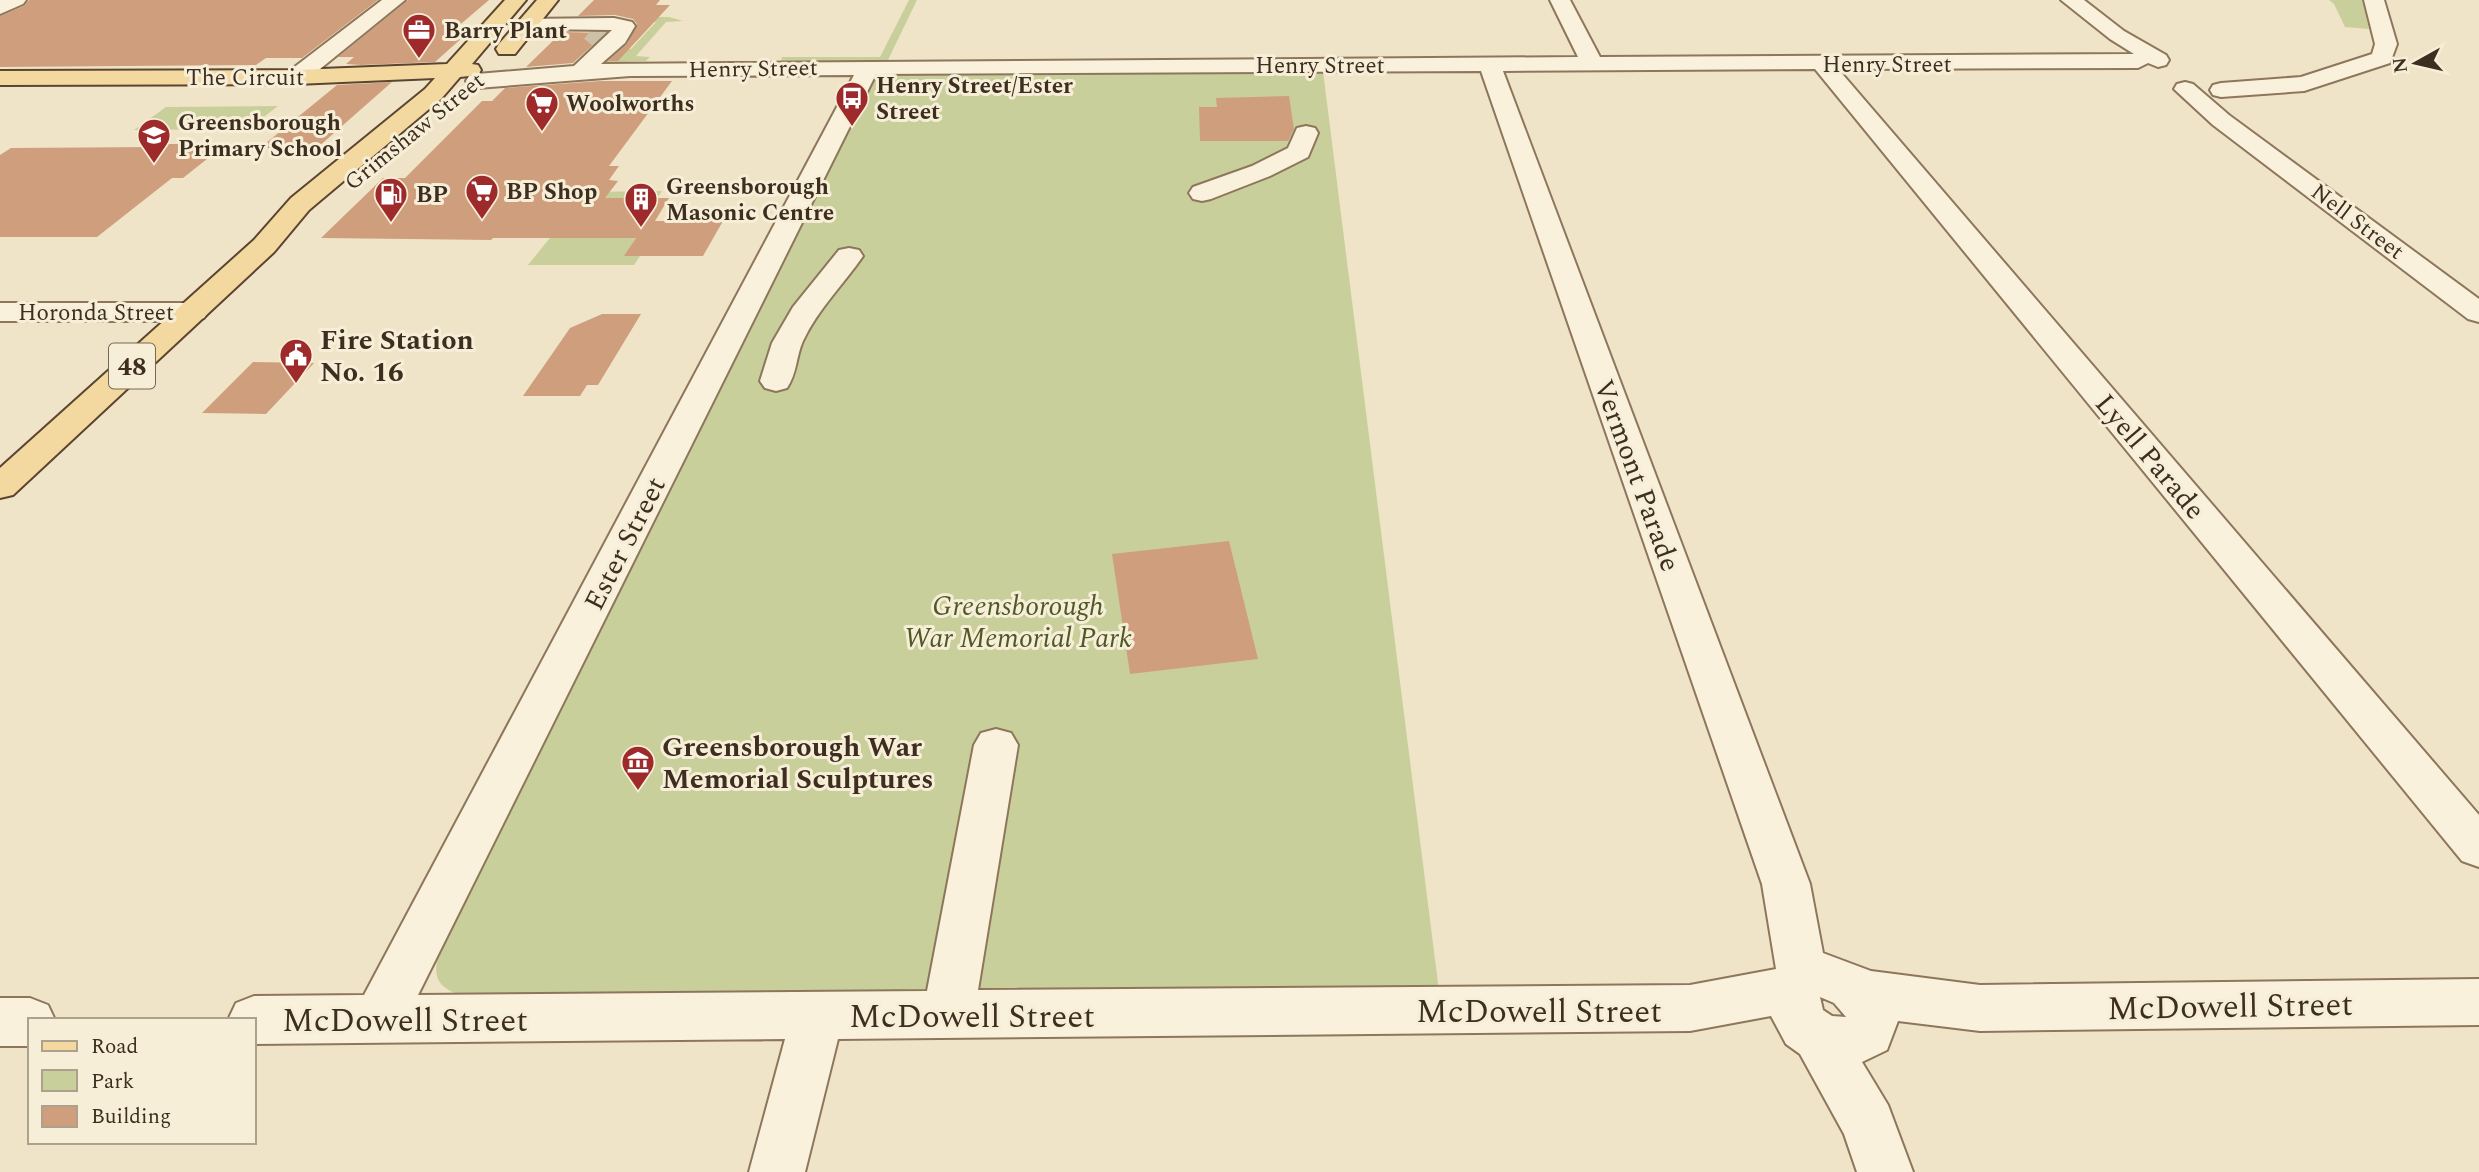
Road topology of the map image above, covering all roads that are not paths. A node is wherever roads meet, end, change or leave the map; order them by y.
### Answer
1 (16, 0) edge
2 (396, 0) edge
3 (516, 0) edge
4 (548, 0) edge
5 (1560, 0) edge
6 (2071, 0) edge
7 (2374, 0) edge
8 (0, 8) edge
9 (529, 23) junction
10 (594, 45) junction
11 (1822, 64) junction
12 (1490, 65) junction
13 (1593, 65) junction
14 (869, 67) junction
15 (2182, 74) junction
16 (483, 75) junction
17 (296, 77) junction
18 (449, 77) junction
19 (0, 78) edge
20 (0, 92) edge
21 (379, 95) junction
22 (1306, 133) dead end
23 (376, 140) junction
24 (1201, 194) dead end
25 (264, 246) junction
26 (849, 256) dead end
27 (807, 307) junction
28 (2477, 309) edge
29 (0, 312) edge
30 (193, 312) junction
31 (741, 316) junction
32 (776, 381) dead end
33 (0, 486) edge
34 (996, 745) dead end
35 (2479, 848) edge
36 (2479, 1002) edge
37 (1832, 1009) junction
38 (817, 1016) junction
39 (948, 1016) junction
40 (379, 1019) junction
41 (256, 1020) edge
42 (0, 1022) edge
43 (28, 1022) edge
44 (1876, 1148) edge
45 (777, 1172) edge

1 - 8 street
2 - 17 street
3 - 18 main road, Grimshaw Street
4 - 9 main road, Grimshaw Street
5 - 13 street
6 - 15 street, Nell Street
7 - 15 street, Henry Street
9 - 10 street
9 - 16 main road, Grimshaw Street
10 - 14 street, Henry Street
10 - 16 street, Henry Street
11 - 13 street, Henry Street
11 - 15 street, Henry Street
11 - 35 street, Lyell Parade
12 - 13 street, Henry Street
12 - 14 street, Henry Street
12 - 37 street, Vermont Parade
14 - 31 street, Ester Street
15 - 28 street, Nell Street
16 - 18 main road, The Circuit
16 - 25 main road, Grimshaw Street / 48
17 - 18 main road, The Circuit
17 - 19 main road, The Circuit
18 - 21 main road, The Circuit
18 - 23 main road, Grimshaw Street / 48
20 - 21 main road, The Circuit
21 - 23 main road
22 - 24 street
23 - 25 main road, Grimshaw Street / 48
25 - 30 main road, Grimshaw Street / 48
26 - 27 street
27 - 31 street
27 - 32 street
29 - 30 street, Horonda Street
30 - 33 main road, Grimshaw Street / 48
31 - 40 street, Ester Street
34 - 39 street
36 - 37 street, McDowell Street
37 - 39 street, McDowell Street
37 - 44 street, Vermont Parade
38 - 39 street, McDowell Street
38 - 40 street, McDowell Street
38 - 45 street
40 - 41 street, McDowell Street
42 - 43 street

